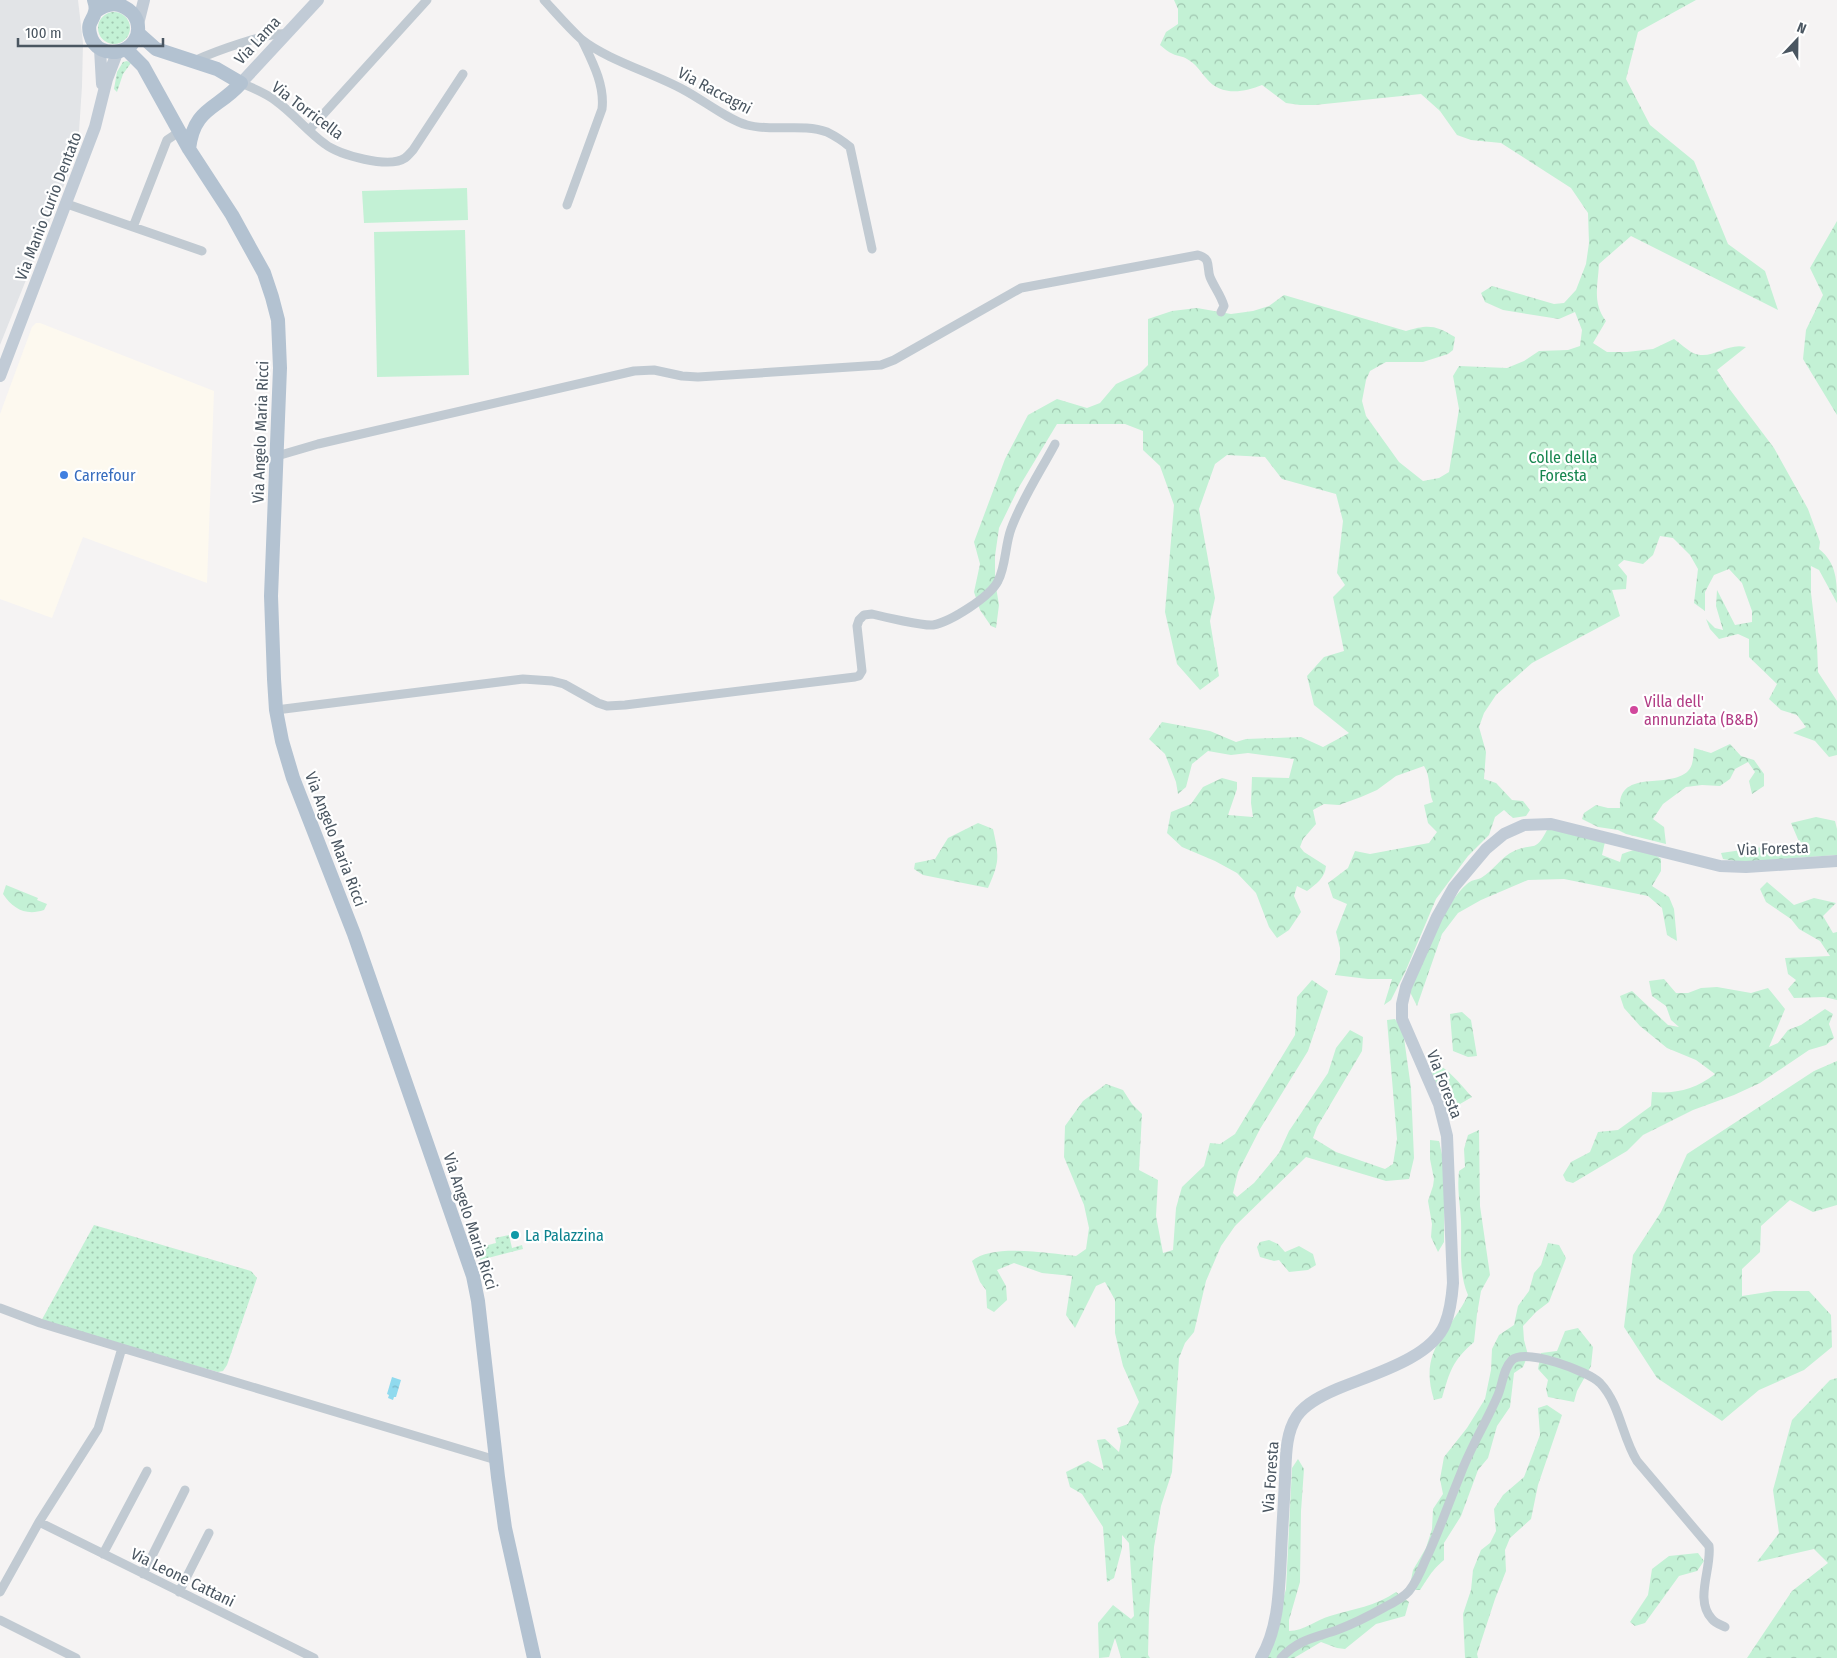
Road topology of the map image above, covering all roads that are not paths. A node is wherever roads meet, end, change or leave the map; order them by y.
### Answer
1 (143, 0) edge
2 (318, 0) edge
3 (427, 0) edge
4 (544, 0) edge
5 (109, 2) edge
6 (95, 6) edge
7 (131, 11) junction
8 (138, 29) junction
9 (286, 34) junction
10 (582, 39) junction
11 (153, 46) junction
12 (100, 49) junction
13 (121, 51) junction
14 (196, 60) junction
15 (141, 64) junction
16 (463, 74) dead end
17 (242, 83) junction
18 (101, 101) junction
19 (201, 115) junction
20 (176, 126) junction
21 (309, 130) junction
22 (189, 149) junction
23 (66, 204) junction
24 (568, 205) dead end
25 (133, 227) junction
26 (872, 249) dead end
27 (202, 251) dead end
28 (1221, 312) dead end
29 (0, 376) edge
30 (1055, 444) dead end
31 (277, 456) junction
32 (276, 710) junction
33 (1837, 861) edge
34 (0, 1308) edge
35 (122, 1348) junction
36 (496, 1460) junction
37 (147, 1471) dead end
38 (185, 1490) dead end
39 (39, 1522) junction
40 (210, 1533) dead end
41 (104, 1554) junction
42 (143, 1574) junction
43 (0, 1592) edge
44 (179, 1592) junction
45 (0, 1620) edge
46 (1725, 1627) dead end
47 (76, 1658) edge
48 (314, 1658) edge
49 (534, 1658) edge
50 (1261, 1658) edge
51 (1280, 1658) edge

1 - 7 main road
1 - 8 main road
2 - 9 main road, Via Lama
3 - 21 street
4 - 10 street, Via Raccagni
5 - 6 main road
5 - 7 main road
6 - 12 main road
7 - 8 main road
8 - 11 main road, Via Lama
8 - 13 main road
9 - 14 street
9 - 17 main road, Via Lama
10 - 24 street
10 - 26 street, Via Raccagni
11 - 14 main road, Via Lama
11 - 15 main road
12 - 13 main road
12 - 18 main road, Via Manio Curio Dentato
13 - 15 main road, Via Angelo Maria Ricci
13 - 18 main road, Via Manio Curio Dentato
14 - 17 main road, Via Lama
15 - 20 main road, Via Angelo Maria Ricci
16 - 21 street, Via Torricella
17 - 19 main road, Via Lama
17 - 21 street, Via Torricella
18 - 23 main road, Via Manio Curio Dentato
19 - 20 main road
19 - 22 main road
20 - 22 main road, Via Angelo Maria Ricci
20 - 25 street
22 - 31 main road, Via Angelo Maria Ricci
23 - 25 street
23 - 29 main road, Via Manio Curio Dentato
25 - 27 street
28 - 31 street
30 - 32 street
31 - 32 main road, Via Angelo Maria Ricci
32 - 36 main road, Via Angelo Maria Ricci
33 - 50 main road, Via Foresta
34 - 35 street
35 - 36 street
35 - 39 street
36 - 49 main road, Via Angelo Maria Ricci
37 - 41 street
38 - 42 street
39 - 41 street, Via Leone Cattani
39 - 43 street
40 - 44 street
41 - 42 street, Via Leone Cattani
42 - 44 street, Via Leone Cattani
44 - 48 street, Via Leone Cattani
45 - 47 street
46 - 51 street

